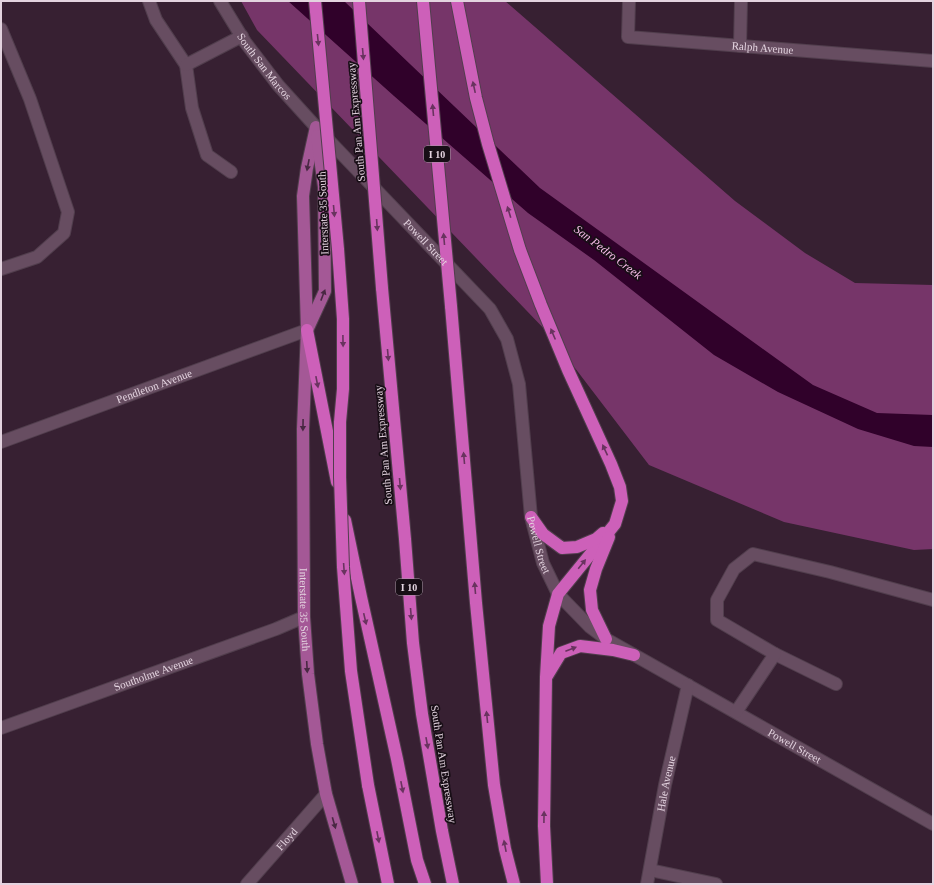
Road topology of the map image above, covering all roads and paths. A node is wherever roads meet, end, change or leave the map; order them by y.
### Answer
1 (149, 1) edge
2 (220, 1) edge
3 (315, 1) edge
4 (359, 1) edge
5 (424, 1) edge
6 (457, 1) edge
7 (629, 1) edge
8 (741, 1) edge
9 (1, 28) edge
10 (242, 36) junction
11 (740, 46) junction
12 (933, 61) edge
13 (186, 65) junction
14 (316, 127) junction
15 (231, 172) dead end
16 (1, 269) edge
17 (307, 330) junction
18 (1, 442) edge
19 (531, 517) junction
20 (615, 524) junction
21 (558, 594) junction
22 (933, 600) edge
23 (304, 617) junction
24 (606, 639) junction
25 (775, 654) junction
26 (634, 655) junction
27 (546, 677) junction
28 (836, 684) dead end
29 (688, 685) junction
30 (736, 712) junction
31 (1, 728) edge
32 (326, 794) junction
33 (933, 824) edge
34 (650, 870) junction
35 (249, 884) edge
36 (352, 884) edge
37 (388, 884) edge
38 (425, 884) edge
39 (453, 884) edge
40 (514, 884) edge
41 (547, 884) edge
42 (647, 884) edge
43 (716, 884) edge

1 - 13 street
2 - 10 street, South San Marcos
3 -> 37 highway, bridge
4 -> 39 highway, South Pan Am Expressway / I 10, bridge
40 -> 5 highway, I 10, bridge
20 -> 6 highway
7 - 11 street, Ralph Avenue
8 - 11 street
9 - 16 street
10 - 13 street
10 - 14 street, South San Marcos
11 - 12 street, Ralph Avenue
13 - 15 street
14 -> 17 main road, Interstate 35 South
17 -> 14 main road, Interstate 35 South
14 - 19 street, Powell Street
17 - 18 street, Pendleton Avenue
17 -> 23 main road, Interstate 35 South
17 -> 38 highway
19 - 20 highway
19 - 21 street, Powell Street
21 -> 20 highway
20 - 24 highway
21 - 24 street, Powell Street
21 - 27 highway
22 - 25 street
23 - 31 street, Southolme Avenue
23 -> 32 main road, Interstate 35 South
24 - 26 street, Powell Street
25 - 28 street
25 - 30 street
27 -> 26 highway
26 - 29 street, Powell Street
41 -> 27 highway
29 - 30 street, Powell Street
29 - 34 street, Hale Avenue
30 - 33 street, Powell Street
32 - 35 street, Floyd
32 -> 36 main road, Interstate 35 South
34 - 42 street, Hale Avenue
34 - 43 street

